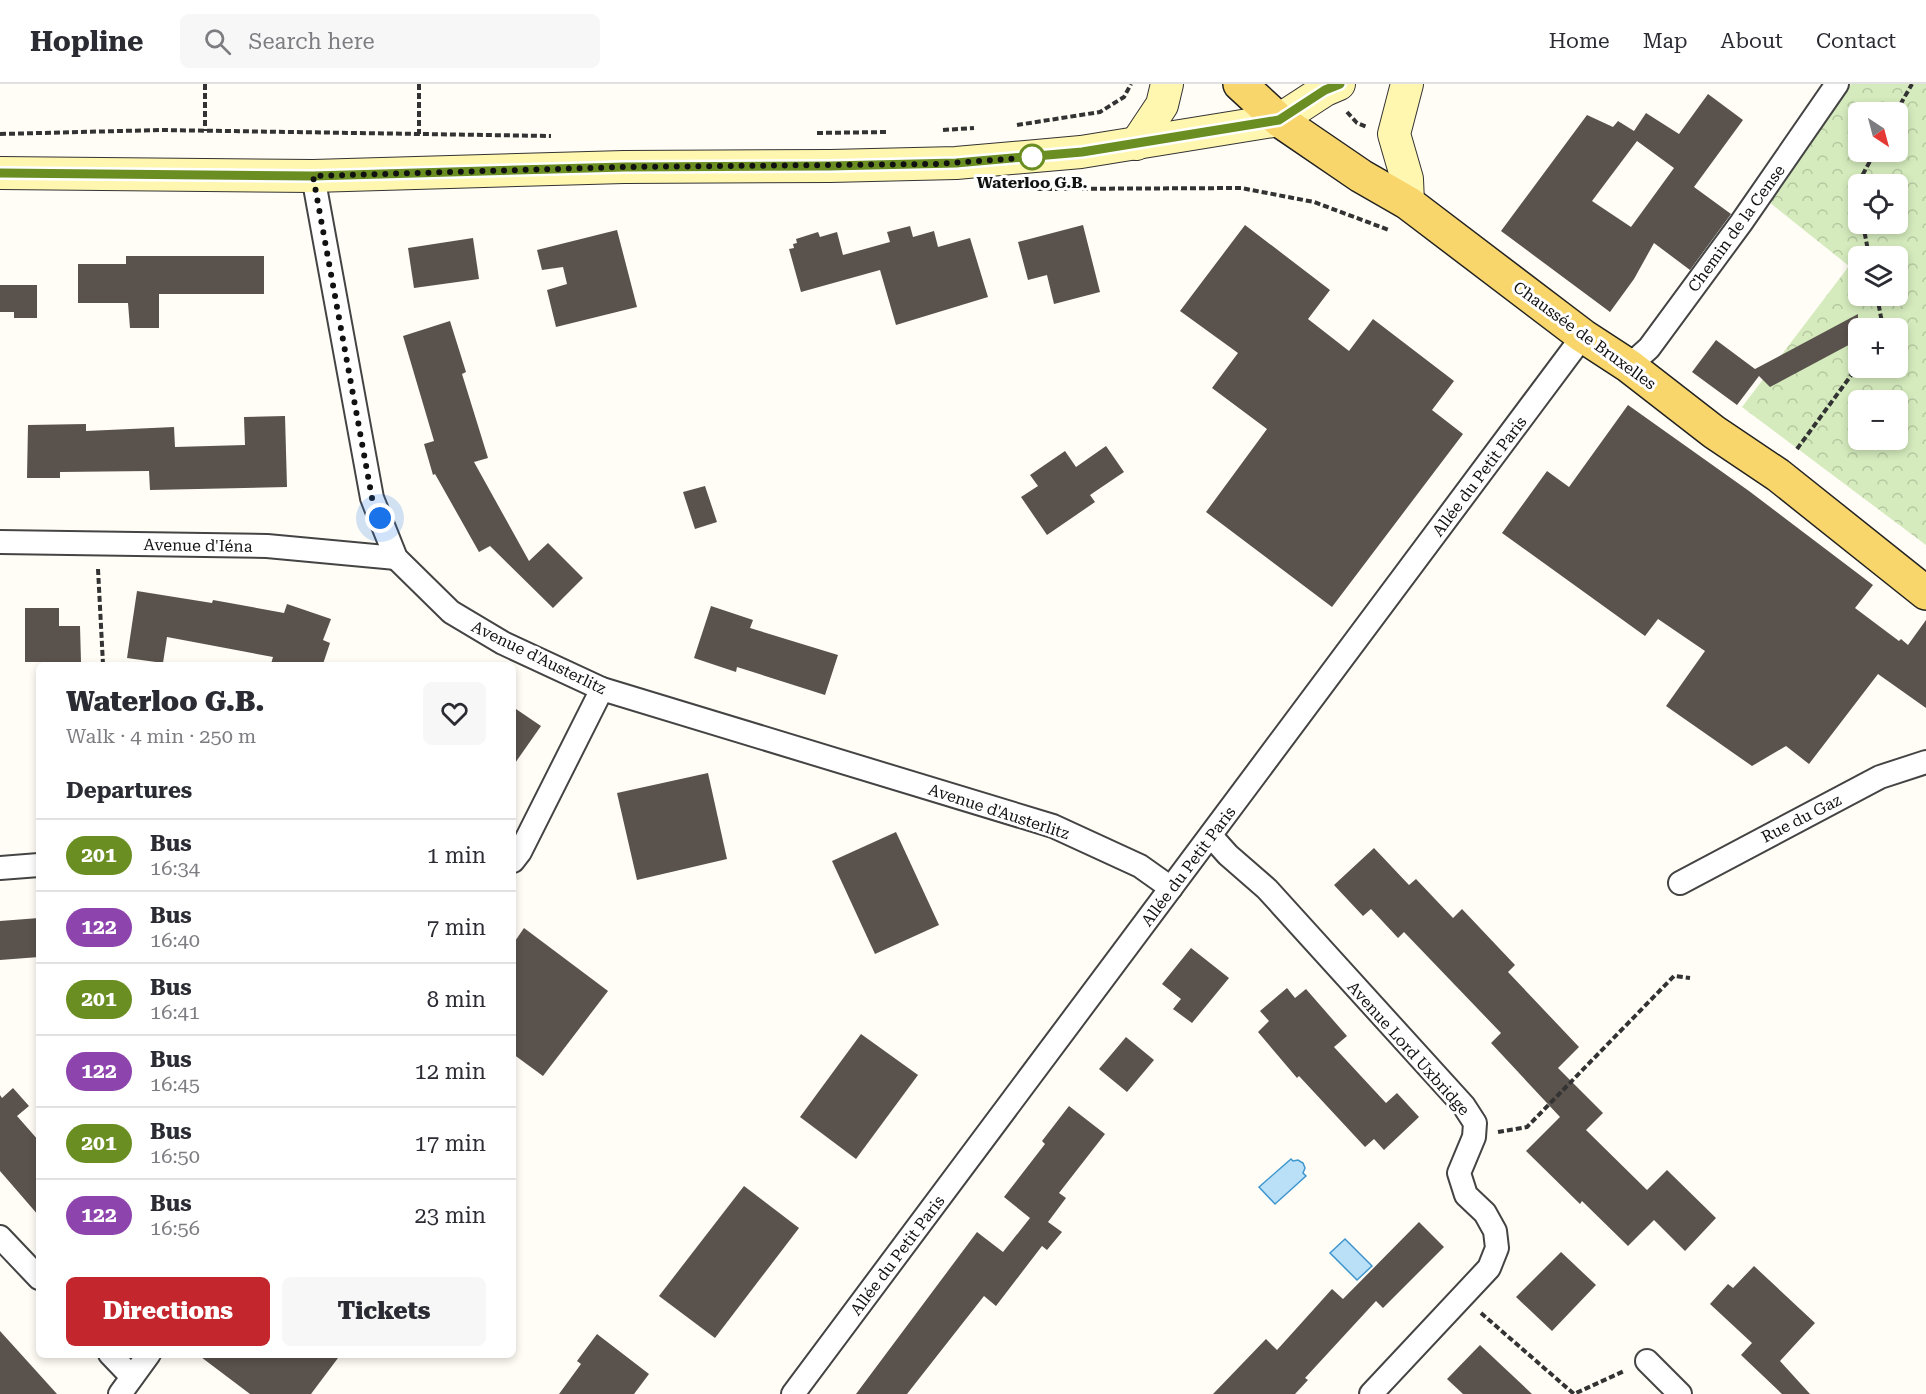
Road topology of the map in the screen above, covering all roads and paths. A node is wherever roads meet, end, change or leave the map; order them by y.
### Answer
1 (205, 84) edge
2 (419, 84) edge
3 (1131, 84) edge
4 (1167, 84) edge
5 (1240, 84) edge
6 (1340, 84) edge
7 (1407, 84) edge
8 (1837, 84) edge
9 (1912, 84) edge
10 (1902, 102) edge
11 (1279, 120) junction
12 (1008, 126) dead end
13 (975, 128) dead end
14 (205, 131) junction
15 (896, 131) dead end
16 (931, 131) dead end
17 (813, 133) dead end
18 (0, 134) edge
19 (419, 134) junction
20 (556, 136) dead end
21 (1136, 144) junction
22 (0, 172) edge
23 (313, 176) junction
24 (1027, 189) dead end
25 (1408, 203) junction
26 (1390, 231) dead end
27 (1582, 336) junction
28 (1629, 366) junction
29 (1849, 378) edge
30 (1778, 475) junction
31 (0, 542) edge
32 (97, 543) junction
33 (396, 558) junction
34 (1926, 593) edge
35 (103, 662) edge
36 (602, 689) junction
37 (1926, 762) edge
38 (1211, 836) junction
39 (516, 857) edge
40 (36, 865) edge
41 (0, 868) edge
42 (1680, 883) dead end
43 (1171, 888) junction
44 (1690, 978) dead end
45 (1474, 1137) junction
46 (0, 1237) edge
47 (36, 1275) edge
48 (1461, 1296) junction
49 (112, 1358) edge
50 (145, 1358) edge
51 (1647, 1361) joint
52 (126, 1386) edge
53 (793, 1394) edge
54 (1371, 1394) edge
55 (1680, 1394) edge

1 - 14 path
2 - 19 path
3 - 12 path
4 - 21 main road
5 - 11 main road, Chaussée de Bruxelles
6 - 11 main road
7 - 25 main road
8 - 28 street, Chemin de la Cense
9 - 10 path
11 - 21 main road
11 - 25 main road, Chaussée de Bruxelles
13 - 16 path
14 - 18 path
14 - 19 path
15 - 17 path
19 - 20 path
21 - 23 main road
22 - 23 main road
23 - 33 street, Avenue d'Austerlitz
24 - 26 path
25 - 27 main road, Chaussée de Bruxelles
27 - 28 main road, Chaussée de Bruxelles
27 - 38 street, Allée du Petit Paris
28 - 30 main road, Chaussée de Bruxelles
29 - 30 path
30 - 34 main road, Chaussée de Bruxelles
31 - 32 street, Avenue d'Iéna
32 - 33 street, Avenue d'Iéna
32 - 35 path
33 - 36 street, Avenue d'Austerlitz
36 - 39 street
36 - 43 street, Avenue d'Austerlitz
37 - 42 street, Rue du Gaz
38 - 43 street, Allée du Petit Paris
38 - 45 street, Avenue Lord Uxbridge
40 - 41 street
43 - 53 street, Allée du Petit Paris
44 - 45 path
45 - 48 street, Avenue Lord Uxbridge
46 - 47 street
48 - 51 path
48 - 54 street, Avenue Lord Uxbridge
49 - 52 street
50 - 52 street
51 - 55 street

